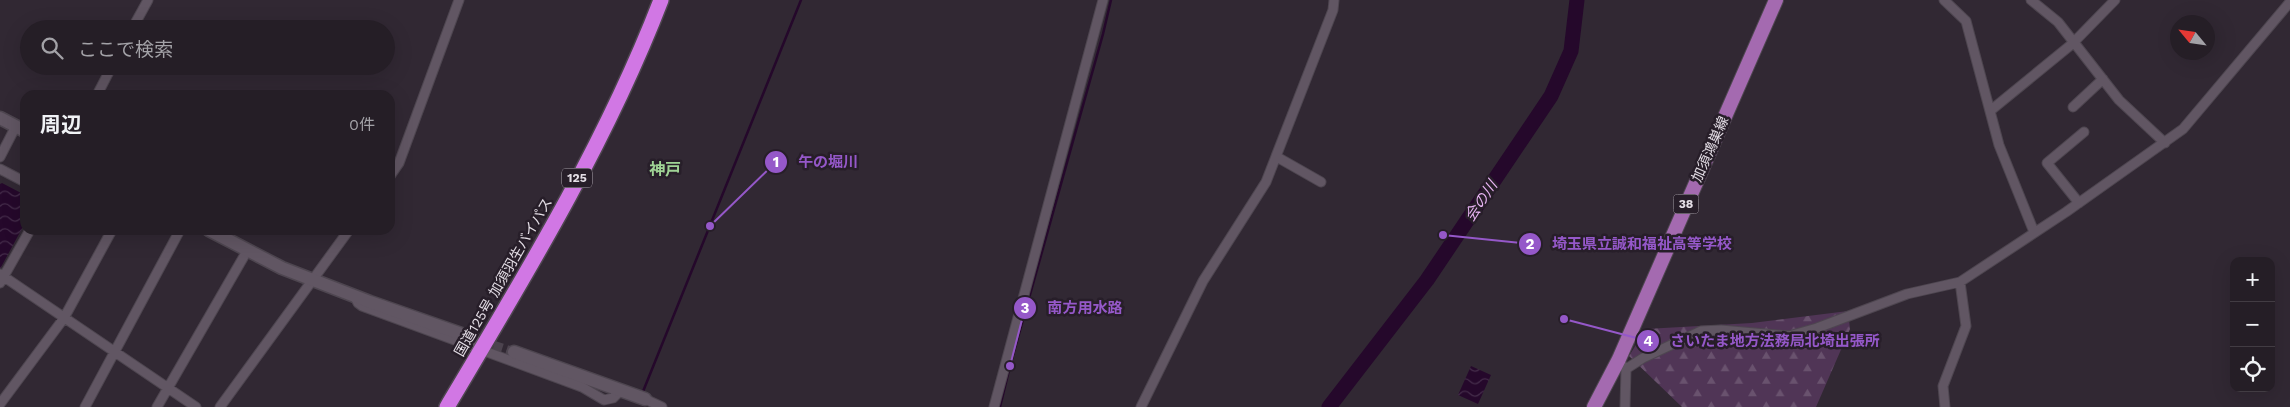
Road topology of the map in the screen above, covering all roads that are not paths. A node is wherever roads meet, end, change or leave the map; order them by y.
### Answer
1 (148, 0) edge
2 (459, 0) edge
3 (661, 0) edge
4 (1103, 0) edge
5 (1334, 0) edge
6 (1776, 0) edge
7 (1944, 0) edge
8 (2031, 0) edge
9 (2115, 0) edge
10 (2290, 2) edge
11 (137, 20) edge
12 (2075, 42) junction
13 (107, 75) edge
14 (2103, 79) junction
15 (100, 90) edge
16 (2073, 107) dead end
17 (1990, 111) junction
18 (0, 118) edge
19 (20, 129) edge
20 (2084, 132) dead end
21 (2165, 143) junction
22 (0, 157) edge
23 (1277, 157) junction
24 (395, 162) edge
25 (0, 169) edge
26 (20, 179) edge
27 (1321, 182) dead end
28 (2078, 203) junction
29 (2034, 232) junction
30 (27, 235) edge
31 (109, 235) edge
32 (177, 235) edge
33 (218, 235) edge
34 (345, 235) edge
35 (247, 251) junction
36 (1, 278) edge
37 (312, 280) junction
38 (1960, 282) junction
39 (64, 318) junction
40 (477, 344) junction
41 (115, 352) junction
42 (514, 352) tunnel mouth
43 (1622, 364) junction
44 (168, 388) junction
45 (620, 390) junction
46 (645, 399) joint
47 (0, 404) edge
48 (85, 407) edge
49 (156, 407) edge
50 (196, 407) edge
51 (220, 407) edge
52 (447, 407) edge
53 (662, 407) edge
54 (994, 407) edge
55 (1141, 407) edge
56 (1594, 407) edge
57 (1625, 407) edge
58 (1944, 407) edge

1 - 11 street
2 - 24 street
3 - 40 highway, 国道125号 加須羽生バイパス / 125
4 - 54 street
5 - 23 street
6 - 43 main road, 加須鴻巣線 / 38
7 - 17 street
8 - 12 street
9 - 12 street
10 - 21 street
12 - 14 street
12 - 17 street
13 - 15 street
14 - 16 street
14 - 21 street
17 - 29 street
18 - 19 street
19 - 22 street
20 - 28 street
21 - 28 street
23 - 27 street
23 - 55 street
25 - 26 street
28 - 29 street
29 - 38 street
30 - 36 street
31 - 39 street
32 - 41 street
33 - 35 street
34 - 37 street
35 - 37 street
35 - 44 street
36 - 39 street
37 - 40 street
37 - 51 street
38 - 43 street
38 - 58 street
39 - 41 street
39 - 47 street
40 - 45 street
40 - 52 highway, 国道125号 加須羽生バイパス / 125
41 - 44 street
41 - 48 street
42 - 45 street
43 - 56 main road, 加須鴻巣線 / 38
43 - 57 street
44 - 49 street
44 - 50 street
45 - 46 street
46 - 53 street

